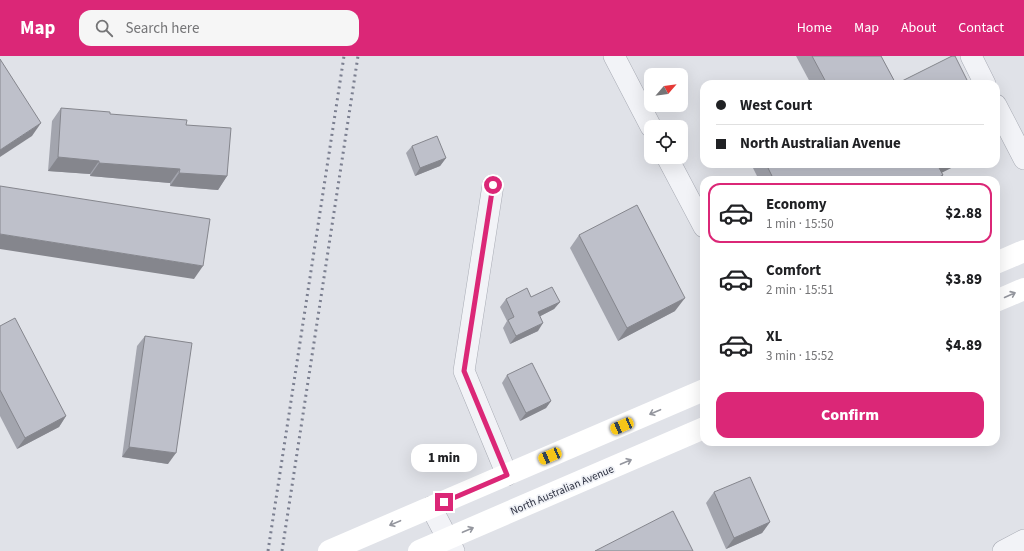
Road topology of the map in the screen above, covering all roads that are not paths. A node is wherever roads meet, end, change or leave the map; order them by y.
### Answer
1 (614, 56) edge
2 (971, 56) edge
3 (983, 80) edge
4 (1000, 113) edge
5 (647, 120) edge
6 (1024, 159) edge
7 (671, 164) edge
8 (493, 185) dead end
9 (700, 219) edge
10 (1024, 251) edge
11 (1000, 261) edge
12 (1024, 289) edge
13 (1000, 299) edge
14 (700, 392) edge
15 (680, 401) junction
16 (700, 430) edge
17 (507, 475) junction
18 (431, 507) junction
19 (1024, 540) edge
20 (451, 545) edge
21 (337, 549) edge
22 (419, 551) edge
23 (1003, 551) edge

1 - 5 street
2 - 3 street
4 - 6 street
7 - 9 street
8 - 17 street
10 - 11 main road
13 -> 12 main road
14 - 15 main road
15 - 16 main road
15 -> 17 main road
20 -> 16 main road, North Australian Avenue
17 - 18 main road
18 - 20 street
18 -> 21 main road
19 - 23 street
20 - 22 main road, North Australian Avenue

